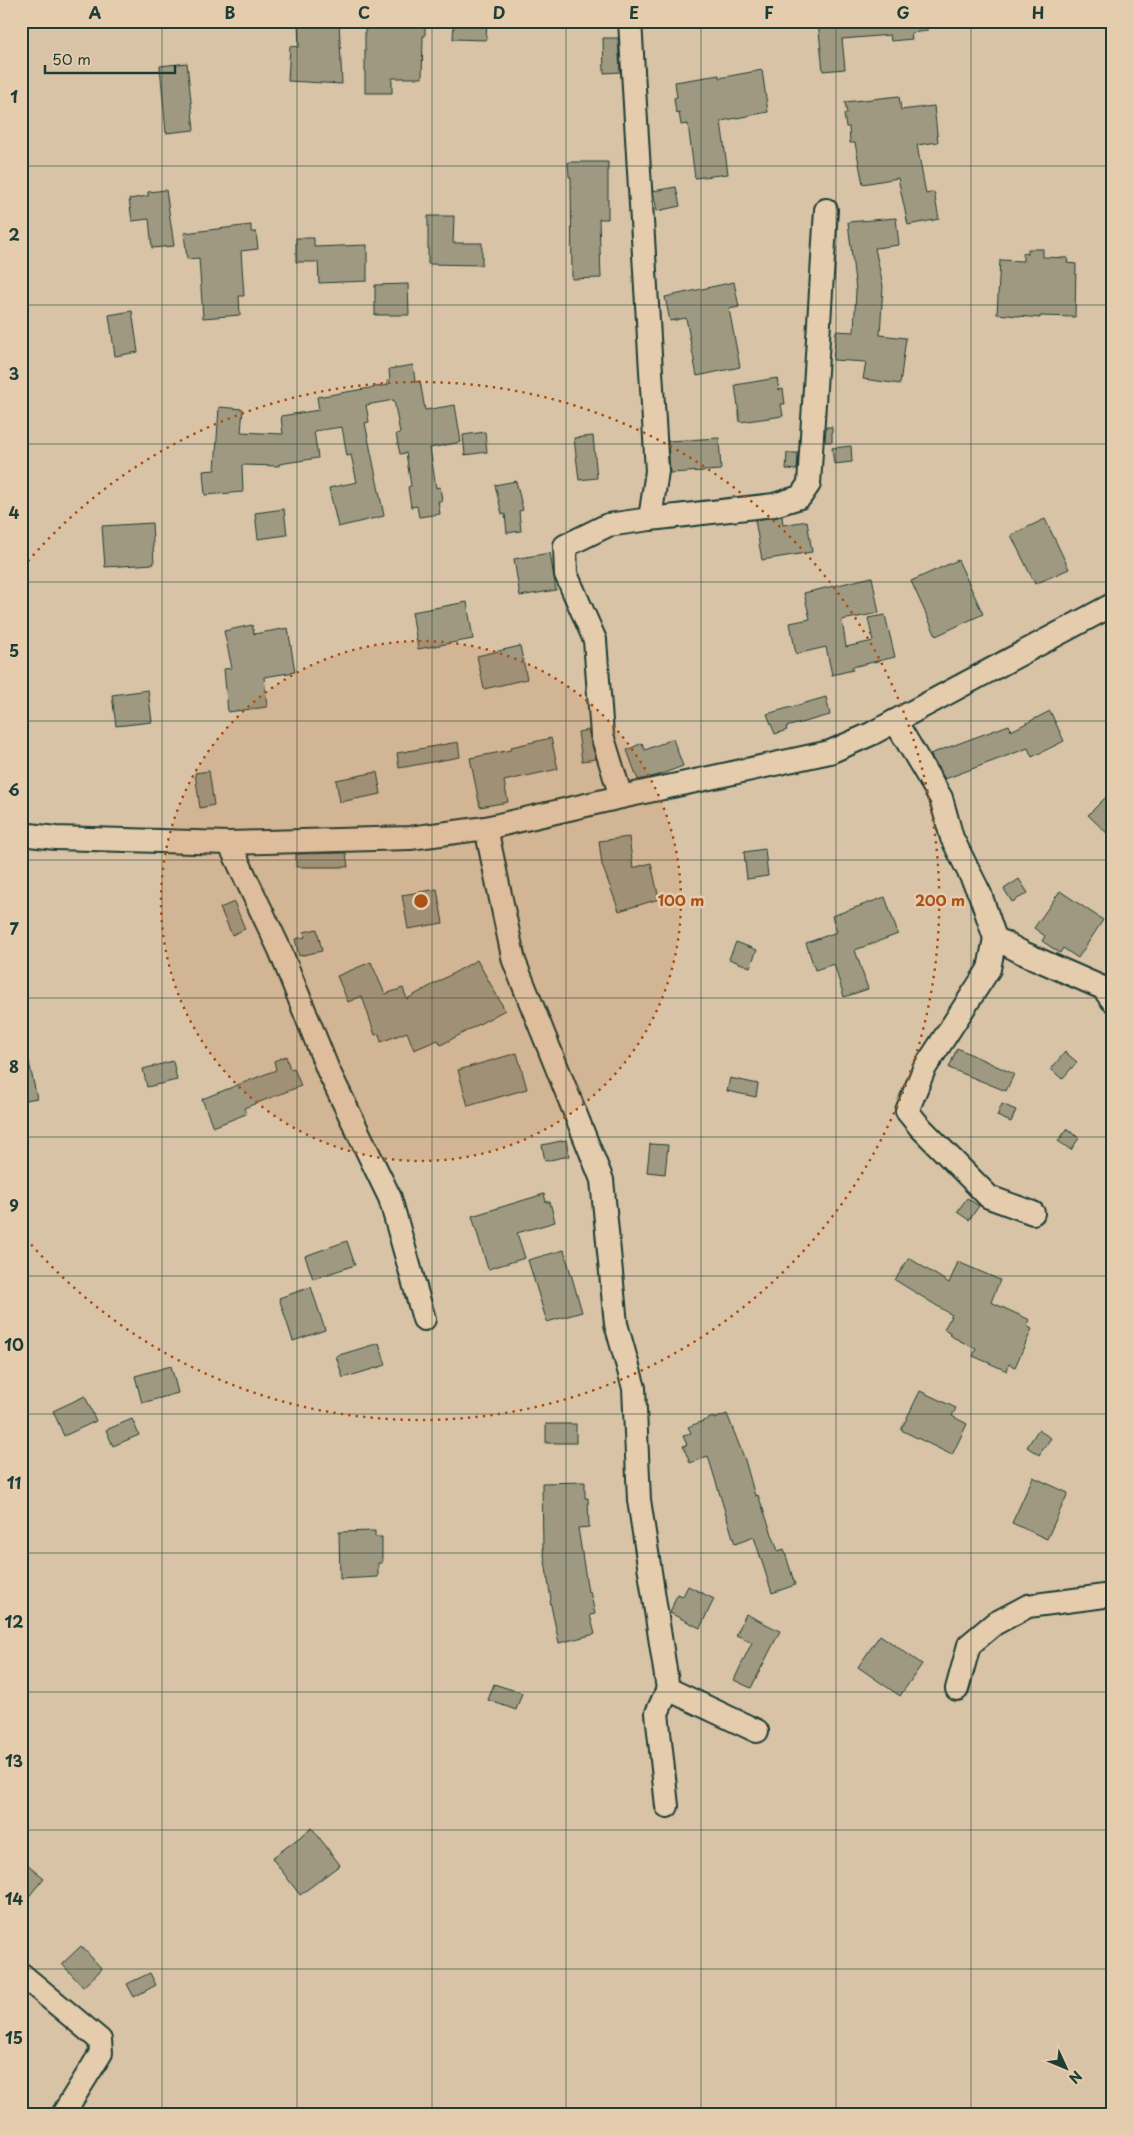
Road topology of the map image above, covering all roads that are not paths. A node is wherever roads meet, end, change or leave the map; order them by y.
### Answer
1 (630, 21) edge
2 (826, 210) dead end
3 (650, 519) junction
4 (1112, 605) edge
5 (895, 721) junction
6 (621, 797) junction
7 (486, 828) junction
8 (21, 834) edge
9 (228, 843) junction
10 (994, 938) junction
11 (1112, 1000) edge
12 (1033, 1213) dead end
13 (424, 1319) dead end
14 (1112, 1595) edge
15 (668, 1689) junction
16 (957, 1689) dead end
17 (756, 1731) dead end
18 (667, 1806) dead end
19 (21, 1974) edge
20 (63, 2114) edge

1 - 3 street
2 - 3 street
3 - 6 street
4 - 5 street
5 - 6 street
5 - 10 street
6 - 7 street
7 - 9 street
7 - 15 street
8 - 9 street
9 - 13 street
10 - 11 street
10 - 12 street
14 - 16 street
15 - 17 street
15 - 18 street
19 - 20 street

